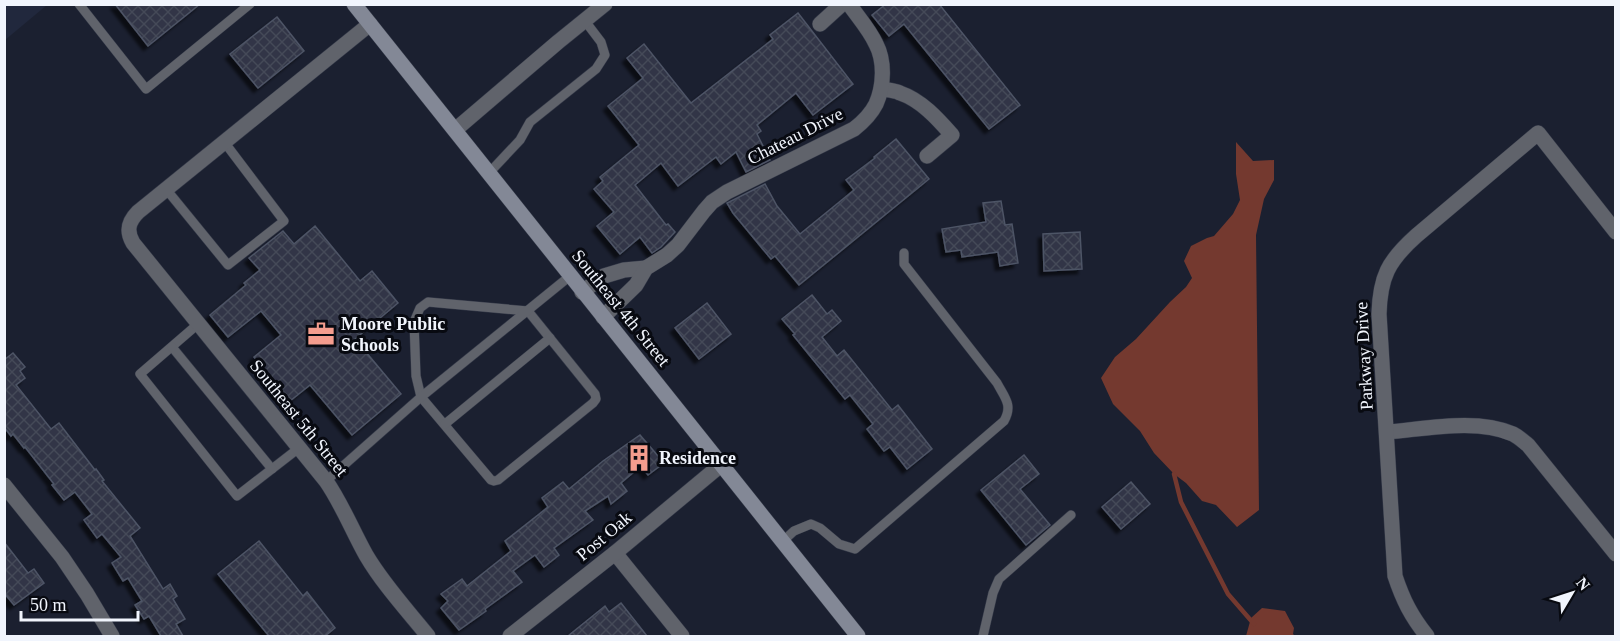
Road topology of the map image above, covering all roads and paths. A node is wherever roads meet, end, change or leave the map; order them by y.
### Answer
1 (79, 4) edge
2 (250, 4) edge
3 (354, 4) edge
4 (605, 4) edge
5 (842, 4) edge
6 (849, 4) edge
7 (585, 21) junction
8 (370, 24) junction
9 (820, 24) dead end
10 (881, 89) junction
11 (455, 130) junction
12 (225, 143) junction
13 (927, 156) dead end
14 (489, 173) junction
15 (166, 189) junction
16 (1616, 232) edge
17 (904, 253) dead end
18 (646, 268) junction
19 (570, 276) junction
20 (582, 292) junction
21 (528, 311) junction
22 (603, 317) junction
23 (198, 324) junction
24 (550, 338) junction
25 (172, 347) junction
26 (421, 397) junction
27 (445, 424) junction
28 (1387, 432) junction
29 (299, 448) junction
30 (722, 464) junction
31 (272, 469) junction
32 (326, 481) junction
33 (4, 485) edge
34 (1071, 515) dead end
35 (783, 541) junction
36 (615, 553) junction
37 (1616, 554) edge
38 (112, 636) edge
39 (428, 636) edge
40 (510, 636) edge
41 (682, 636) edge
42 (858, 636) edge
43 (983, 636) edge
44 (1427, 636) edge

1 - 2 lane
3 - 8 main road, Southeast 4th Street
4 - 7 street
5 - 9 street
6 - 10 street, Chateau Drive
7 - 11 street
7 - 14 lane
8 - 11 main road, Southeast 4th Street
8 - 12 street
10 - 13 street
10 - 18 street, Chateau Drive
11 - 14 main road, Southeast 4th Street
12 - 15 street
12 - 15 lane
14 - 19 main road, Southeast 4th Street
15 - 23 street, Southeast 5th Street
16 - 28 street, Parkway Drive
17 - 35 lane
18 - 20 street, Chateau Drive
18 - 22 street, Chateau Drive
19 - 20 main road, Southeast 4th Street
19 - 21 lane
20 - 22 main road, Southeast 4th Street
21 - 24 lane
21 - 26 lane
21 - 26 lane
22 - 30 main road, Southeast 4th Street
23 - 25 lane
23 - 29 street, Southeast 5th Street
24 - 27 lane
24 - 27 lane
25 - 31 lane
25 - 31 lane
26 - 27 lane
26 - 32 lane
28 - 37 street
28 - 44 street, Parkway Drive
29 - 31 lane
29 - 32 street, Southeast 5th Street
30 - 35 main road, Southeast 4th Street
30 - 36 street, Post Oak
32 - 39 street, Southeast 5th Street
33 - 38 street
34 - 43 lane
35 - 42 main road, Southeast 4th Street
36 - 40 street, Post Oak
36 - 41 street

